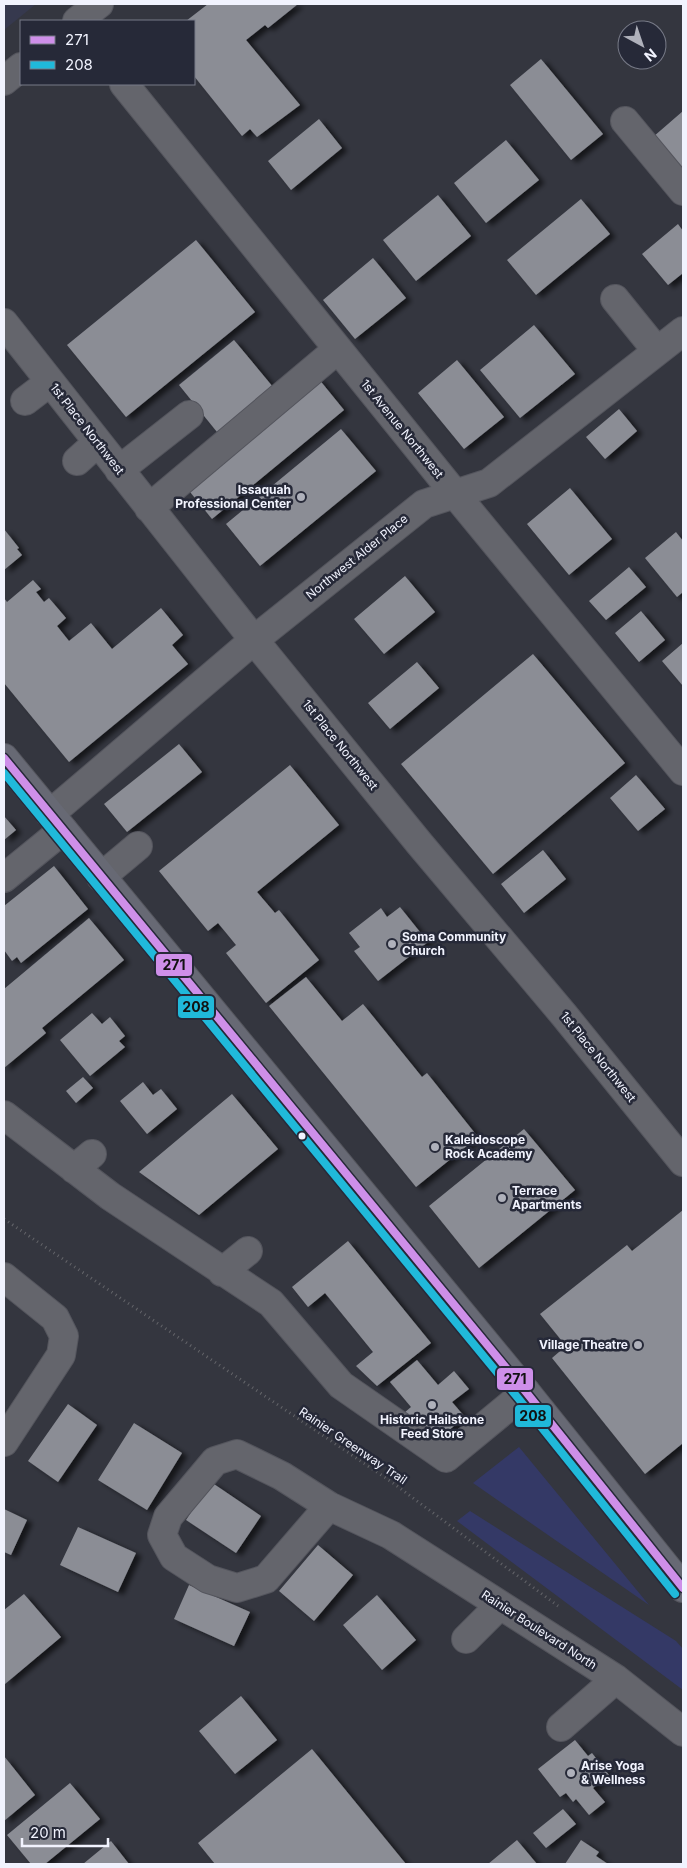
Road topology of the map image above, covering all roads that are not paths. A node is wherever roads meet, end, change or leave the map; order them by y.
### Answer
1 (20, 68) edge
2 (4, 81) edge
3 (125, 85) edge
4 (625, 121) dead end
5 (683, 190) edge
6 (615, 300) dead end
7 (683, 331) edge
8 (9, 339) edge
9 (338, 349) junction
10 (657, 351) junction
11 (50, 382) junction
12 (25, 401) dead end
13 (189, 415) dead end
14 (98, 443) junction
15 (77, 462) dead end
16 (119, 470) junction
17 (455, 494) junction
18 (141, 508) junction
19 (254, 640) junction
20 (4, 758) edge
21 (683, 771) edge
22 (56, 822) junction
23 (138, 846) dead end
24 (101, 877) junction
25 (4, 878) edge
26 (4, 1115) edge
27 (683, 1162) edge
28 (248, 1251) dead end
29 (222, 1272) junction
30 (4, 1277) edge
31 (526, 1392) junction
32 (4, 1442) edge
33 (329, 1506) junction
34 (683, 1588) edge
35 (500, 1605) junction
36 (466, 1639) dead end
37 (616, 1679) junction
38 (560, 1727) dead end
39 (683, 1732) edge

1 - 2 street
3 - 9 street, 1st Avenue Northwest
4 - 5 street
6 - 10 street
7 - 10 street, Northwest Alder Place
8 - 11 street, 1st Place Northwest
9 - 17 street, 1st Avenue Northwest
9 - 18 street
10 - 17 street, Northwest Alder Place
11 - 12 street
11 - 14 street, 1st Place Northwest
13 - 16 street
14 - 15 street
14 - 16 street, 1st Place Northwest
16 - 18 street, 1st Place Northwest
17 - 19 street, Northwest Alder Place
17 - 21 street, 1st Avenue Northwest
18 - 19 street, 1st Place Northwest
19 - 22 street, Northwest Alder Place
19 - 27 street, 1st Place Northwest
20 - 22 main road
22 - 24 main road
22 - 25 street, Northwest Alder Place
23 - 24 street
24 - 31 main road
26 - 29 street
28 - 29 street
29 - 31 street
30 - 32 street
31 - 34 main road
33 - 33 street
33 - 35 street, Rainier Boulevard North
35 - 36 street
35 - 37 street, Rainier Boulevard North
37 - 38 street
37 - 39 street, Rainier Boulevard North

